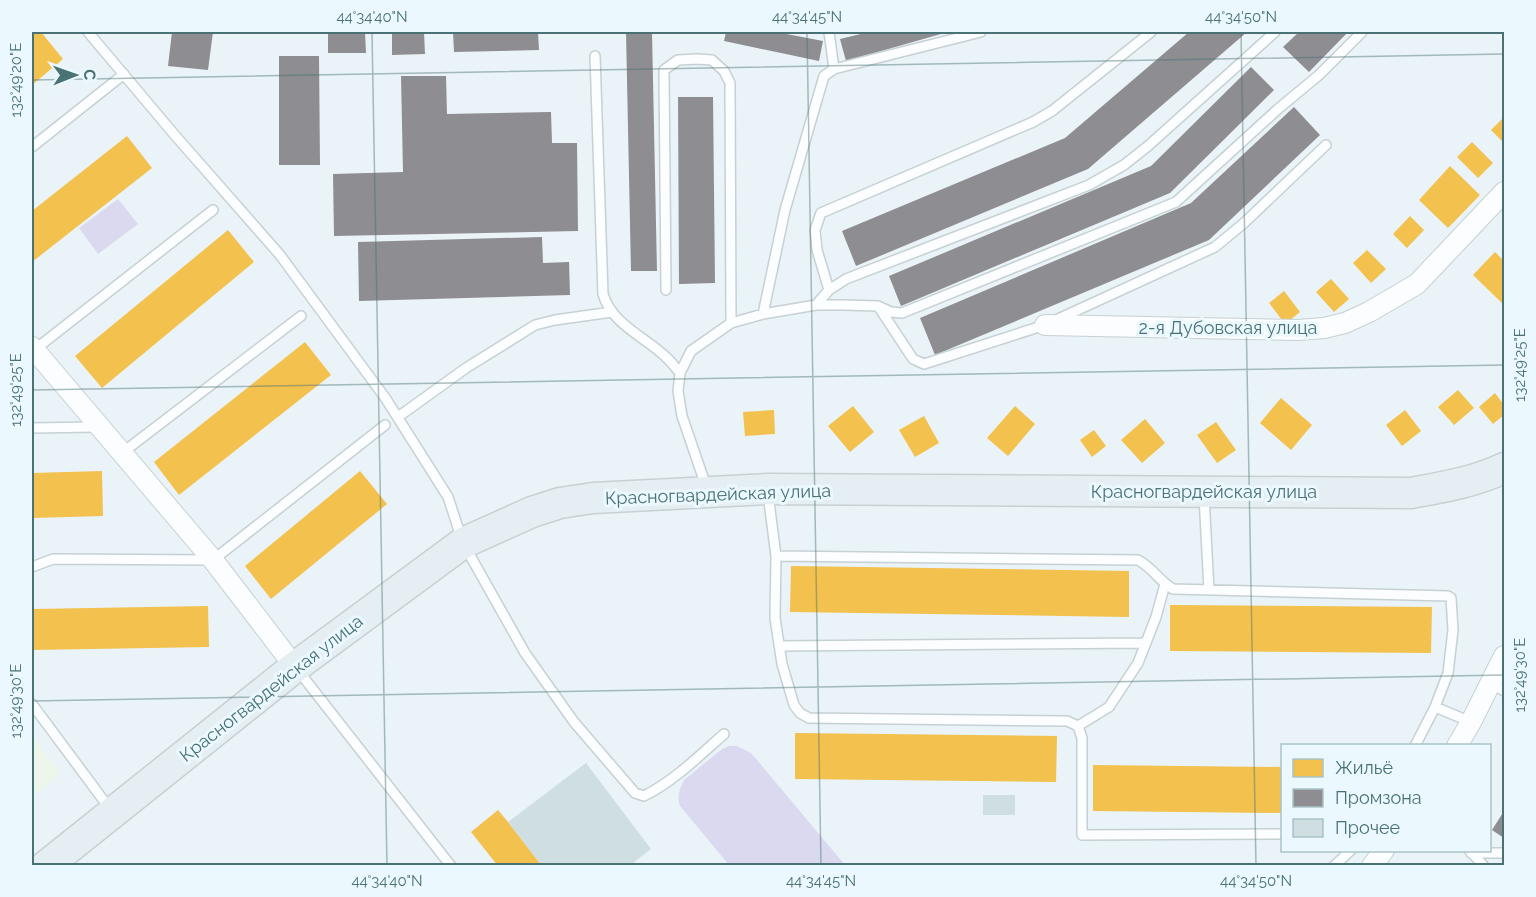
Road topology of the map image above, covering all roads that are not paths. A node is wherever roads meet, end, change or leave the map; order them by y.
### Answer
1 (88, 32) edge
2 (829, 32) edge
3 (981, 32) edge
4 (1151, 32) edge
5 (1275, 32) edge
6 (1362, 32) edge
7 (595, 56) dead end
8 (834, 69) junction
9 (124, 74) junction
10 (1326, 145) dead end
11 (32, 147) edge
12 (1504, 192) edge
13 (213, 210) dead end
14 (666, 290) dead end
15 (830, 290) junction
16 (816, 305) junction
17 (878, 306) junction
18 (612, 312) junction
19 (763, 314) junction
20 (301, 316) dead end
21 (731, 323) junction
22 (1045, 325) junction
23 (32, 350) edge
24 (680, 373) junction
25 (398, 417) junction
26 (385, 425) dead end
27 (100, 427) junction
28 (32, 428) edge
29 (122, 453) junction
30 (1504, 468) edge
31 (768, 489) junction
32 (1204, 490) junction
33 (708, 491) junction
34 (463, 543) junction
35 (776, 555) junction
36 (213, 560) junction
37 (32, 567) edge
38 (1165, 584) junction
39 (1209, 590) junction
40 (1146, 643) junction
41 (779, 646) junction
42 (1504, 656) edge
43 (295, 667) junction
44 (1498, 687) edge
45 (32, 704) edge
46 (1435, 706) junction
47 (1471, 722) junction
48 (1078, 726) junction
49 (724, 734) dead end
50 (1416, 744) edge
51 (1458, 744) edge
52 (113, 814) junction
53 (1281, 834) edge
54 (1349, 852) edge
55 (1382, 852) edge
56 (1470, 852) edge
57 (1504, 853) edge
58 (46, 866) edge
59 (451, 866) edge
60 (1334, 866) edge
61 (1372, 866) edge
62 (1484, 866) edge

1 - 9 lane
2 - 8 lane
3 - 8 lane
4 - 15 lane
5 - 15 lane
6 - 17 lane
7 - 18 lane
8 - 19 lane
9 - 11 lane
9 - 25 lane
10 - 22 lane
12 - 22 street, 2-я Дубовская улица
13 - 23 lane
14 - 21 lane
15 - 16 lane
16 - 17 lane
16 - 19 lane
17 - 22 lane
18 - 24 lane
18 - 25 lane
19 - 21 lane
20 - 29 lane
21 - 24 lane
23 - 27 street
24 - 33 lane
25 - 34 lane
26 - 36 lane
27 - 28 lane
27 - 29 street
29 - 36 street
30 - 32 main road, Красногвардейская улица
31 - 32 main road, Красногвардейская улица
31 - 33 main road, Красногвардейская улица
31 - 35 lane
32 - 39 lane
33 - 34 main road, Красногвардейская улица
34 - 43 main road, Красногвардейская улица
34 - 49 lane
35 - 38 lane
35 - 41 lane
36 - 37 lane
36 - 43 street
38 - 39 lane
38 - 40 lane
39 - 46 lane
40 - 41 lane
40 - 48 lane
41 - 48 lane
42 - 44 street
43 - 52 main road, Красногвардейская улица
43 - 59 lane
44 - 47 street
45 - 52 lane
46 - 47 lane
46 - 50 lane
47 - 51 street
48 - 53 lane
52 - 58 main road, Красногвардейская улица
54 - 60 lane
55 - 61 street
56 - 57 lane
56 - 62 lane

